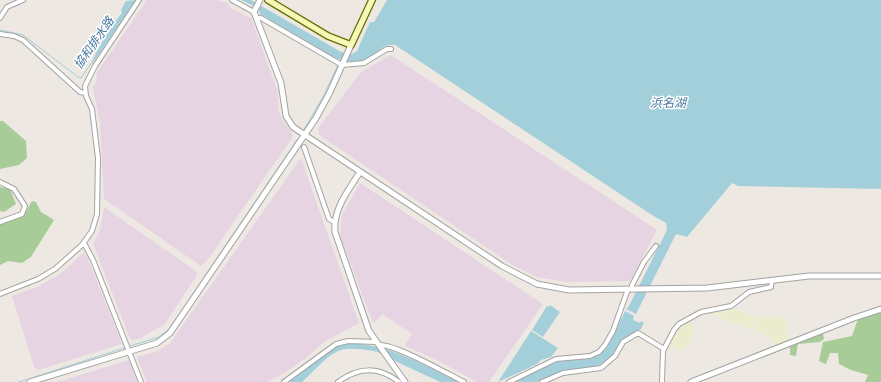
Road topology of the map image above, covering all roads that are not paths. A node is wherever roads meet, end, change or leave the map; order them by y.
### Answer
1 (23, 0) edge
2 (139, 0) edge
3 (232, 0) edge
4 (260, 0) edge
5 (268, 0) edge
6 (372, 0) edge
7 (255, 13) junction
8 (0, 18) edge
9 (0, 34) edge
10 (351, 45) junction
11 (391, 49) dead end
12 (343, 64) junction
13 (85, 93) junction
14 (304, 135) junction
15 (304, 147) dead end
16 (360, 172) junction
17 (0, 182) edge
18 (0, 222) edge
19 (334, 222) junction
20 (84, 243) junction
21 (656, 246) dead end
22 (881, 276) edge
23 (772, 280) junction
24 (747, 284) junction
25 (632, 289) junction
26 (748, 292) junction
27 (0, 294) edge
28 (881, 309) edge
29 (378, 345) junction
30 (664, 349) junction
31 (129, 350) junction
32 (30, 382) edge
33 (141, 382) edge
34 (284, 382) edge
35 (338, 382) edge
36 (399, 382) edge
37 (405, 382) edge
38 (464, 382) edge
39 (509, 382) edge
40 (542, 382) edge
41 (662, 382) edge
42 (691, 382) edge

1 - 8 street
2 - 13 street
3 - 7 street
4 - 7 street
5 - 10 main road
6 - 10 main road
7 - 12 street
7 - 14 street
9 - 13 street
10 - 12 street
11 - 12 street
12 - 14 street
13 - 20 street
14 - 16 street
14 - 31 street
15 - 19 street
16 - 19 street
16 - 25 street
17 - 18 street
19 - 29 street
20 - 27 street
20 - 31 street
21 - 25 street
22 - 23 street
23 - 24 street
23 - 26 street
24 - 25 street
24 - 26 street
25 - 39 street
26 - 30 street
28 - 42 street
29 - 34 street
29 - 37 street
29 - 38 street
30 - 40 street
30 - 41 street
31 - 32 street
31 - 33 street
35 - 36 street

